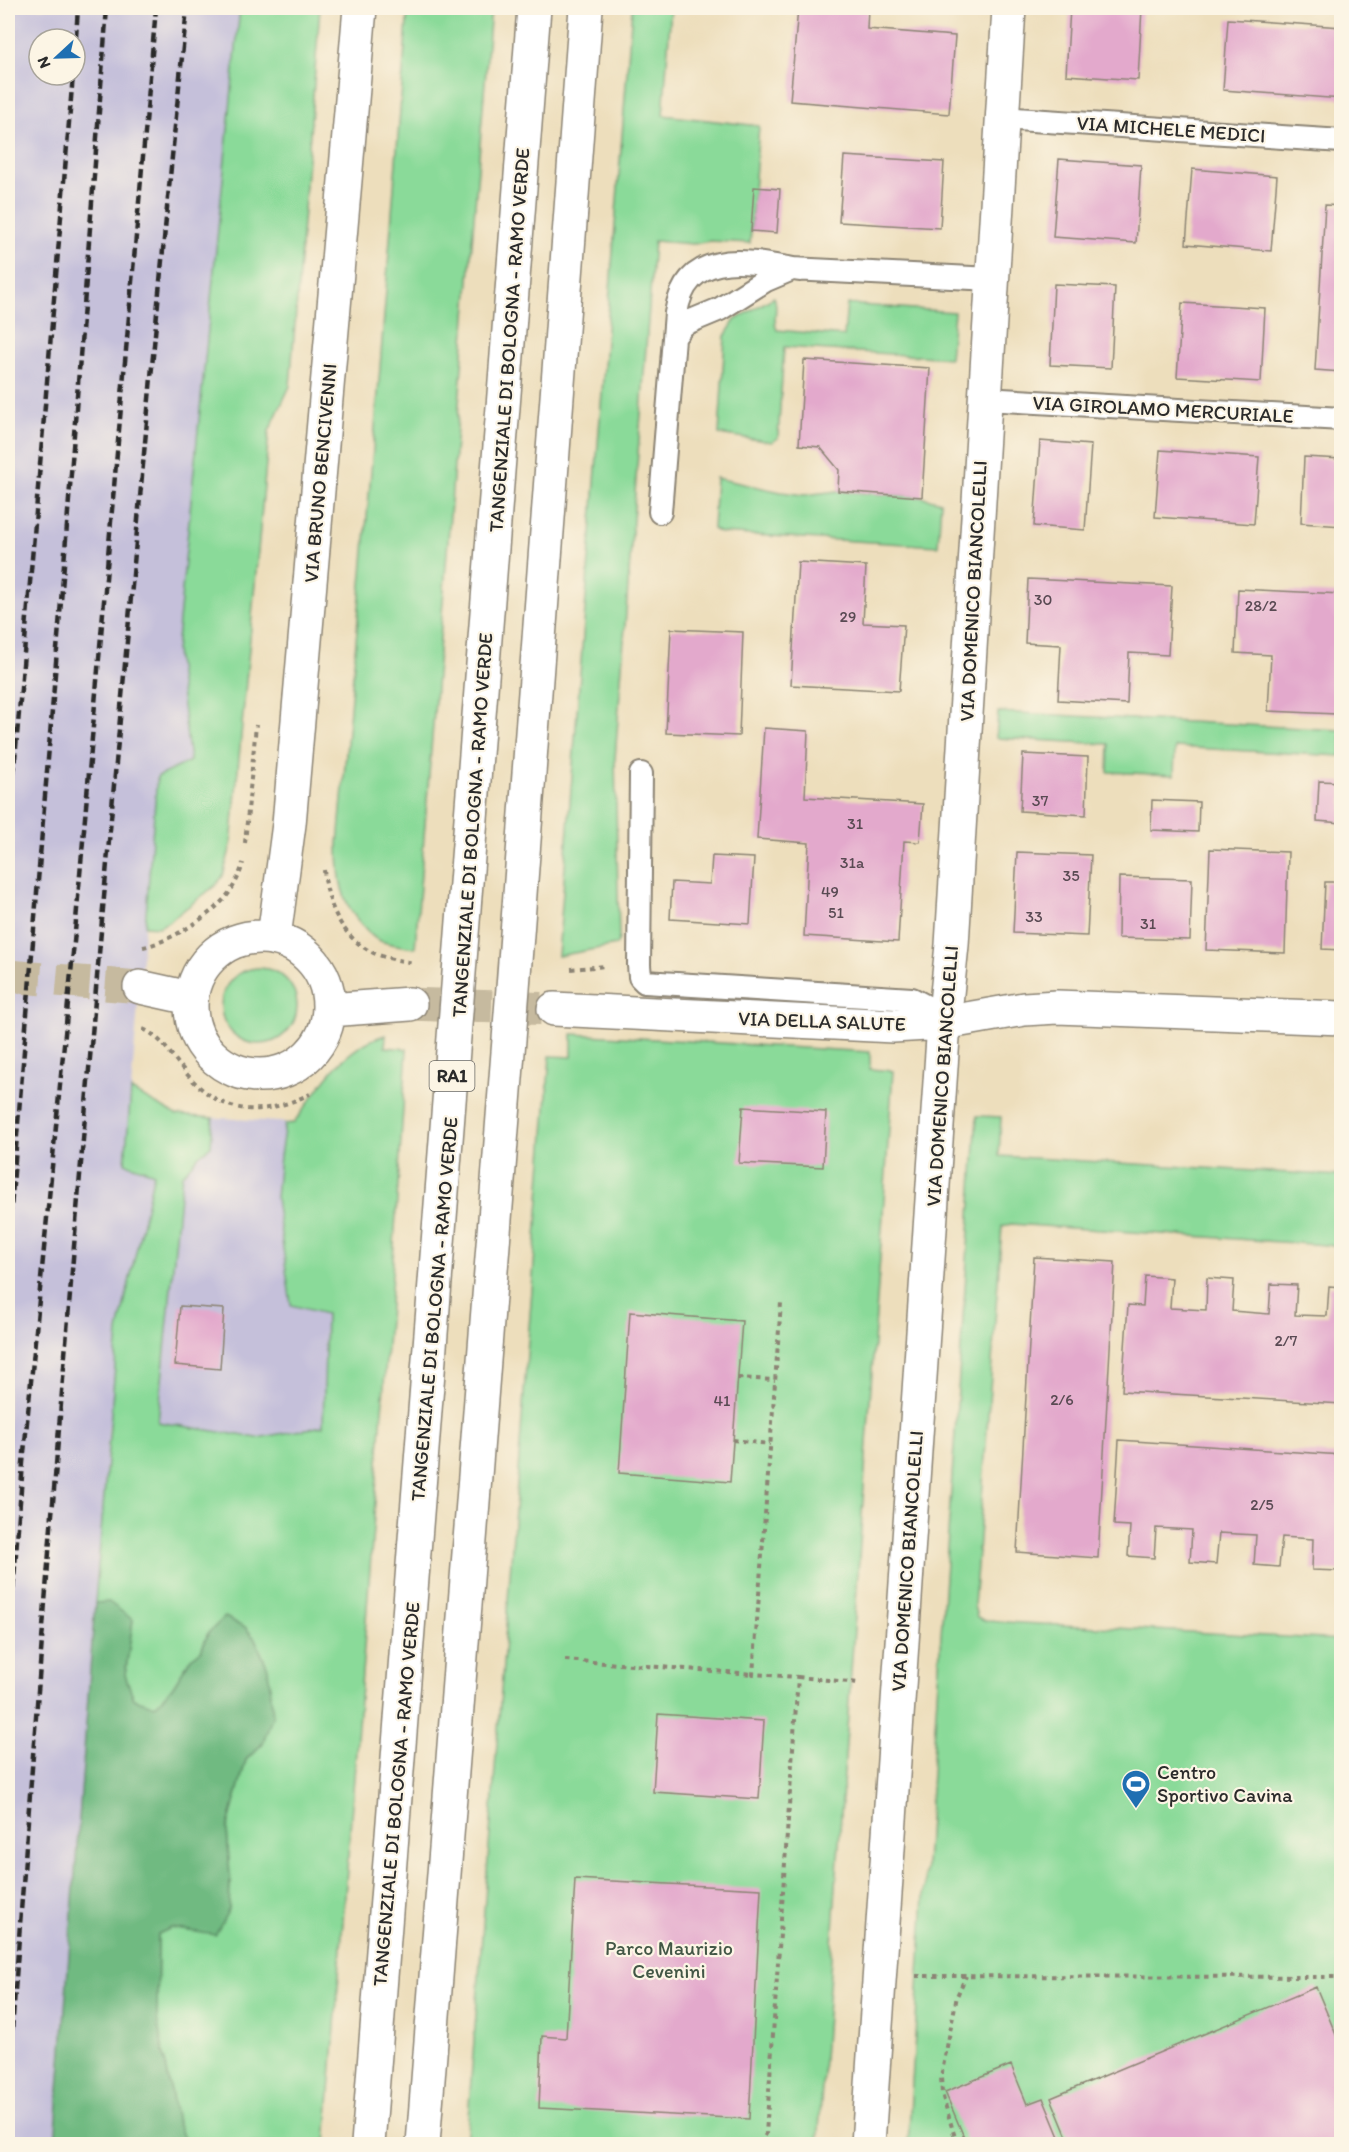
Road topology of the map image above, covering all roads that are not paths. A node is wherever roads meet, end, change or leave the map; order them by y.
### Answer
1 (360, 8) edge
2 (534, 8) edge
3 (586, 8) edge
4 (1009, 8) edge
5 (1001, 117) junction
6 (1341, 141) edge
7 (800, 270) junction
8 (992, 279) junction
9 (674, 337) junction
10 (984, 399) junction
11 (1341, 419) edge
12 (660, 512) dead end
13 (641, 774) dead end
14 (274, 937) junction
15 (140, 987) tunnel mouth
16 (190, 999) junction
17 (411, 1004) tunnel mouth
18 (554, 1009) tunnel mouth
19 (329, 1010) junction
20 (1341, 1018) edge
21 (944, 1023) junction
22 (368, 2145) edge
23 (423, 2145) edge
24 (868, 2145) edge

1 - 14 main road, VIA BRUNO BENCIVENNI
2 - 22 main road, TANGENZIALE DI BOLOGNA - RAMO VERDE / RA1
3 - 23 main road
4 - 5 main road, VIA DOMENICO BIANCOLELLI
5 - 6 lane, VIA MICHELE MEDICI
5 - 8 main road, VIA DOMENICO BIANCOLELLI
7 - 8 lane
7 - 9 lane
7 - 9 lane
8 - 10 main road, VIA DOMENICO BIANCOLELLI
9 - 12 lane
10 - 11 lane, VIA GIROLAMO MERCURIALE
10 - 21 main road, VIA DOMENICO BIANCOLELLI
13 - 21 lane
14 - 16 main road
14 - 19 main road
15 - 16 main road
16 - 19 main road
17 - 19 main road
18 - 21 main road, VIA DELLA SALUTE
20 - 21 main road, VIA DELLA SALUTE
21 - 24 main road, VIA DOMENICO BIANCOLELLI

